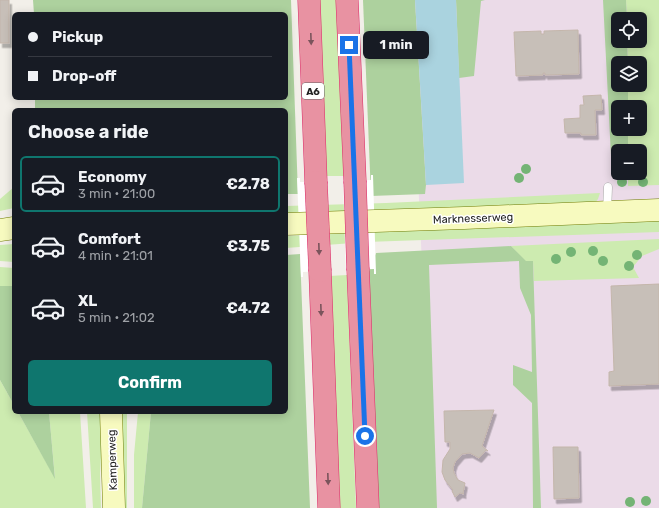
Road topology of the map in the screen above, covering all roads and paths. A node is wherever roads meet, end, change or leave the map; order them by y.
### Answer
1 (309, 0) edge
2 (347, 0) edge
3 (608, 187) dead end
4 (659, 210) edge
5 (607, 213) junction
6 (288, 224) edge
7 (12, 228) edge
8 (0, 230) edge
9 (0, 240) edge
10 (12, 240) edge
11 (111, 414) edge
12 (114, 508) edge
13 (329, 508) edge
14 (368, 508) edge

1 -> 13 highway, A6, bridge
2 - 14 highway, bridge
3 - 5 lane
4 - 5 main road, Marknesserweg
5 - 6 main road, Marknesserweg
7 - 8 main road
9 - 10 main road
11 - 12 main road, Kamperweg

